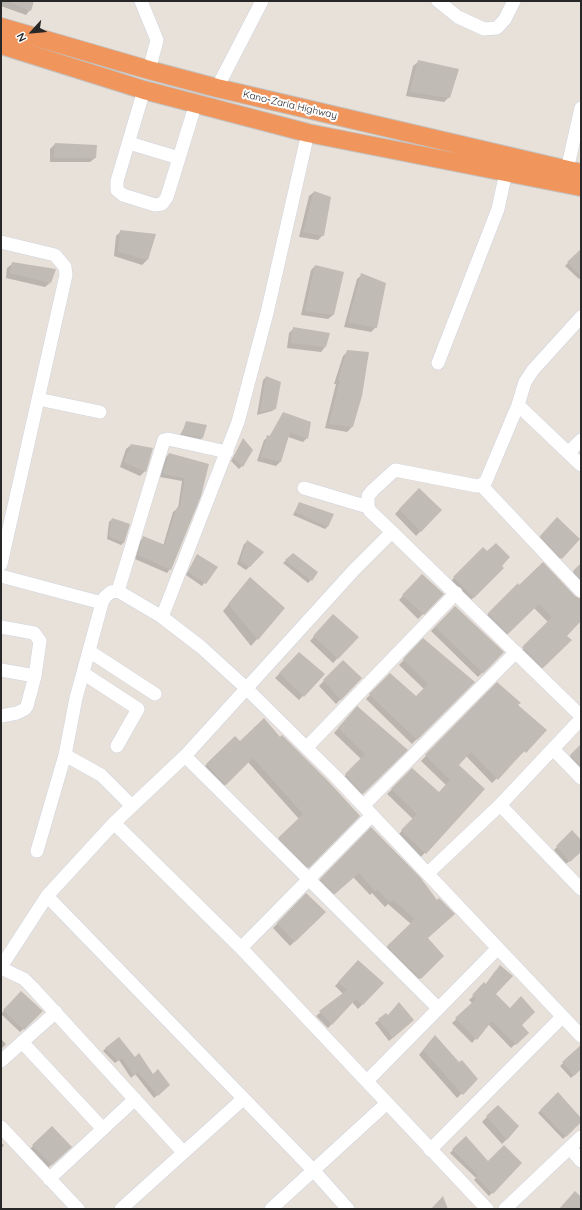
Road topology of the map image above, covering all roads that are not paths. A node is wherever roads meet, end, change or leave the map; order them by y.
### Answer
1 (141, 1) edge
2 (262, 1) edge
3 (438, 1) edge
4 (514, 1) edge
5 (1, 27) edge
6 (1, 45) edge
7 (149, 70) junction
8 (217, 88) junction
9 (144, 90) junction
10 (196, 103) junction
11 (581, 108) edge
12 (308, 132) junction
13 (129, 143) junction
14 (179, 158) junction
15 (574, 171) edge
16 (506, 172) junction
17 (581, 187) edge
18 (1, 242) edge
19 (581, 316) edge
20 (438, 363) dead end
21 (38, 399) junction
22 (518, 405) junction
23 (100, 412) dead end
24 (581, 440) edge
25 (227, 452) junction
26 (568, 453) junction
27 (581, 466) edge
28 (482, 485) junction
29 (304, 488) dead end
30 (368, 507) junction
31 (392, 532) junction
32 (1, 564) edge
33 (1, 576) edge
34 (118, 590) junction
35 (581, 591) edge
36 (456, 593) junction
37 (102, 603) junction
38 (162, 617) junction
39 (1, 627) edge
40 (89, 651) junction
41 (516, 652) junction
42 (1, 670) edge
43 (83, 674) junction
44 (35, 676) junction
45 (246, 688) junction
46 (155, 694) dead end
47 (1, 716) edge
48 (581, 718) edge
49 (117, 746) dead end
50 (307, 747) junction
51 (553, 749) junction
52 (65, 755) junction
53 (184, 756) junction
54 (581, 778) edge
55 (500, 805) junction
56 (132, 806) junction
57 (368, 810) junction
58 (114, 823) junction
59 (37, 851) dead end
60 (428, 873) junction
61 (309, 881) junction
62 (581, 889) edge
63 (47, 896) junction
64 (241, 948) junction
65 (498, 948) junction
66 (1, 967) edge
67 (438, 1008) junction
68 (56, 1012) junction
69 (562, 1017) junction
70 (581, 1036) edge
71 (22, 1042) junction
72 (1, 1061) edge
73 (367, 1081) junction
74 (135, 1099) junction
75 (243, 1099) junction
76 (387, 1103) junction
77 (1, 1127) edge
78 (103, 1129) junction
79 (581, 1137) edge
80 (570, 1148) junction
81 (430, 1150) junction
82 (183, 1152) junction
83 (581, 1161) edge
84 (314, 1170) junction
85 (49, 1179) junction
86 (78, 1209) edge
87 (121, 1209) edge
88 (271, 1209) edge
89 (348, 1209) edge
90 (487, 1209) edge
91 (505, 1209) edge

1 - 7 street
2 - 8 street
3 - 4 street
5 - 7 highway, Kano-Zaria Highway
6 - 9 highway, Kano-Zaria Highway
7 - 8 highway, Kano-Zaria Highway
8 - 15 highway, Kano-Zaria Highway
9 - 10 highway, Kano-Zaria Highway
9 - 13 street
10 - 12 highway, Kano-Zaria Highway
10 - 14 street
11 - 15 street
12 - 16 highway, Kano-Zaria Highway
12 - 25 street
13 - 14 street
13 - 14 street
16 - 17 highway, Kano-Zaria Highway
16 - 20 street
18 - 21 street
19 - 22 street
21 - 23 street
21 - 32 street
22 - 26 street
22 - 28 street
24 - 26 street
25 - 34 street
25 - 38 street
26 - 27 street
28 - 30 street
28 - 35 street
29 - 30 street
30 - 31 street
31 - 36 street
31 - 45 street
33 - 37 street
34 - 37 street
34 - 38 street
36 - 41 street
36 - 50 street
37 - 40 street
38 - 45 street
39 - 44 street
40 - 43 street
40 - 46 street
41 - 48 street
41 - 57 street
42 - 44 street
43 - 49 street
43 - 52 street
44 - 47 street
45 - 50 street
45 - 53 street
48 - 51 street
50 - 57 street
51 - 54 street
51 - 55 street
52 - 56 street
52 - 59 street
53 - 56 street
53 - 61 street
55 - 60 street
55 - 62 street
56 - 58 street
57 - 60 street
57 - 61 street
58 - 63 street
58 - 64 street
60 - 65 street
61 - 64 street
61 - 67 street
63 - 66 street
63 - 75 street
64 - 73 street
65 - 67 street
65 - 69 street
66 - 68 street
67 - 73 street
68 - 71 street
68 - 74 street
69 - 70 street
69 - 81 street
71 - 72 street
71 - 78 street
73 - 76 street
74 - 78 street
74 - 82 street
75 - 82 street
75 - 84 street
76 - 81 street
76 - 84 street
77 - 85 street
78 - 85 street
79 - 80 street
80 - 83 street
80 - 91 street
81 - 90 street
82 - 87 street
84 - 88 street
84 - 89 street
85 - 86 street

